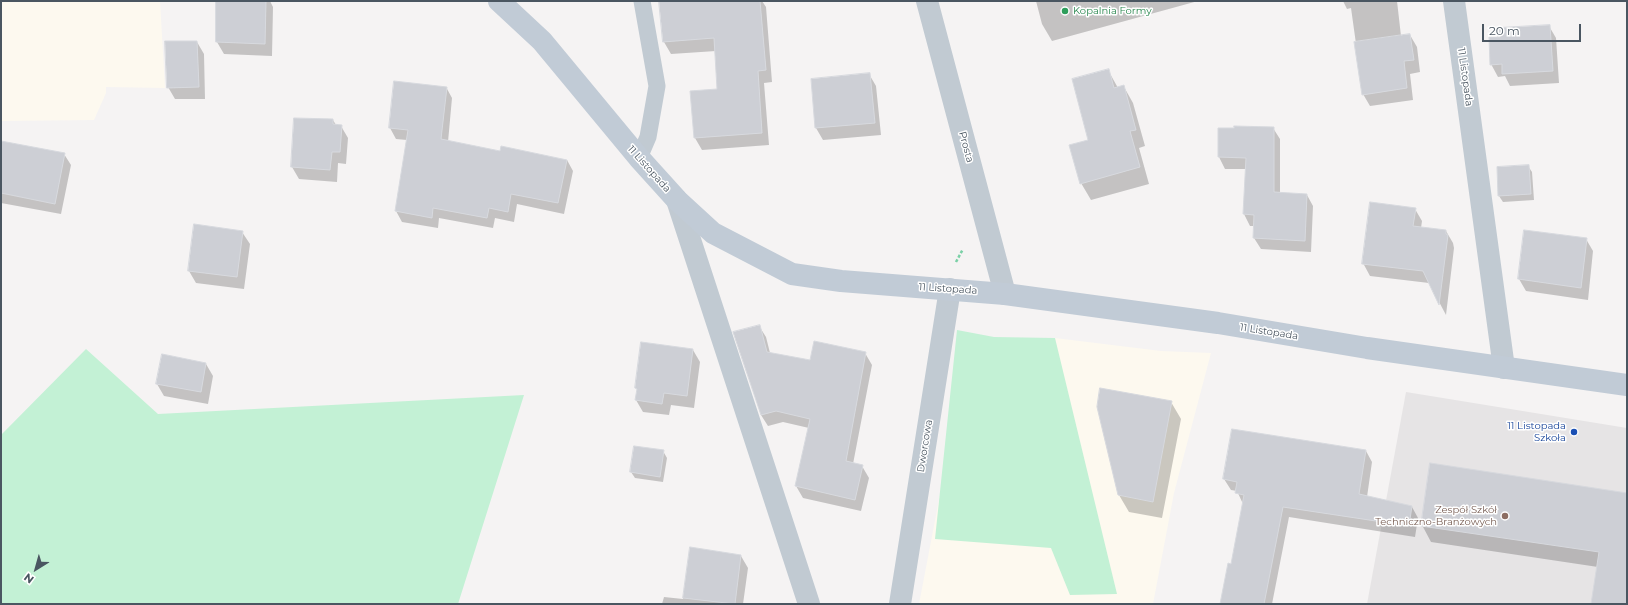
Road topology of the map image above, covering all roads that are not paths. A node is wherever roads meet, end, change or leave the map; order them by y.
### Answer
1 (499, 1) edge
2 (642, 1) edge
3 (927, 1) edge
4 (1454, 1) edge
5 (639, 158) junction
6 (677, 200) junction
7 (950, 289) junction
8 (1005, 294) junction
9 (1504, 368) junction
10 (1627, 386) edge
11 (809, 604) edge
12 (900, 604) edge

1 - 5 main road, 11 Listopada
2 - 5 lane
3 - 8 street, Prosta
4 - 9 street, 11 Listopada
5 - 6 main road, 11 Listopada
6 - 7 main road, 11 Listopada
6 - 11 street
7 - 8 main road, 11 Listopada
7 - 12 street, Dworcowa
8 - 9 main road, 11 Listopada
9 - 10 main road, 11 Listopada

